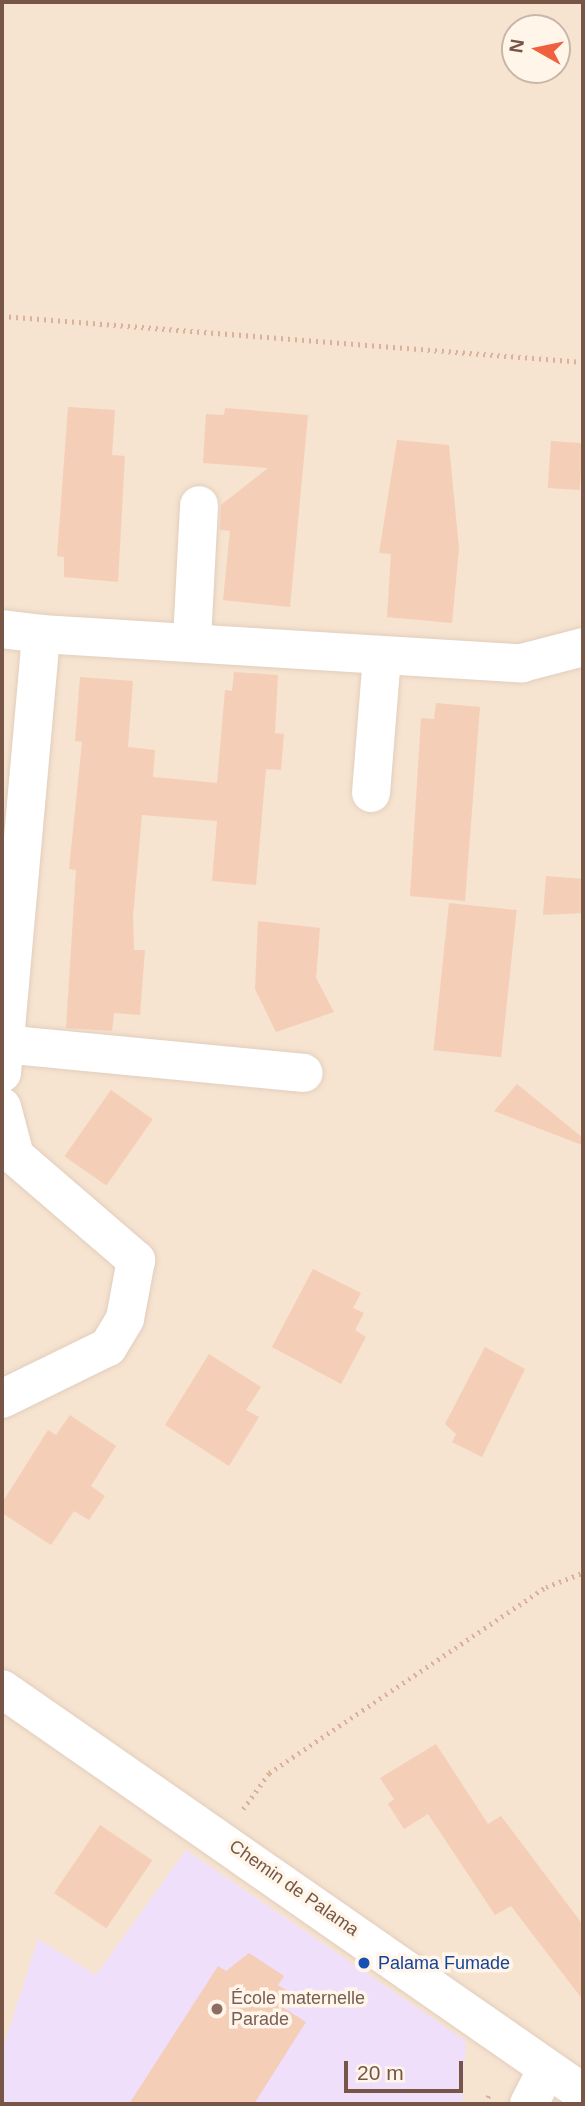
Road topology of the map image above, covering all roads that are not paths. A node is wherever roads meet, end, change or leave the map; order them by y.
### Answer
1 (200, 505) dead end
2 (2, 629) edge
3 (41, 634) junction
4 (192, 640) junction
5 (583, 647) edge
6 (382, 656) junction
7 (371, 793) dead end
8 (2, 1059) edge
9 (304, 1073) dead end
10 (2, 1107) edge
11 (8, 1152) edge
12 (2, 1399) edge
13 (2, 1689) edge
14 (570, 2081) edge
15 (529, 2104) edge

1 - 4 street
2 - 3 street
3 - 4 street
3 - 8 street
4 - 6 street
5 - 6 street
6 - 7 street
8 - 9 street
10 - 11 street
11 - 12 street
13 - 14 street, Chemin de Palama
14 - 15 street

